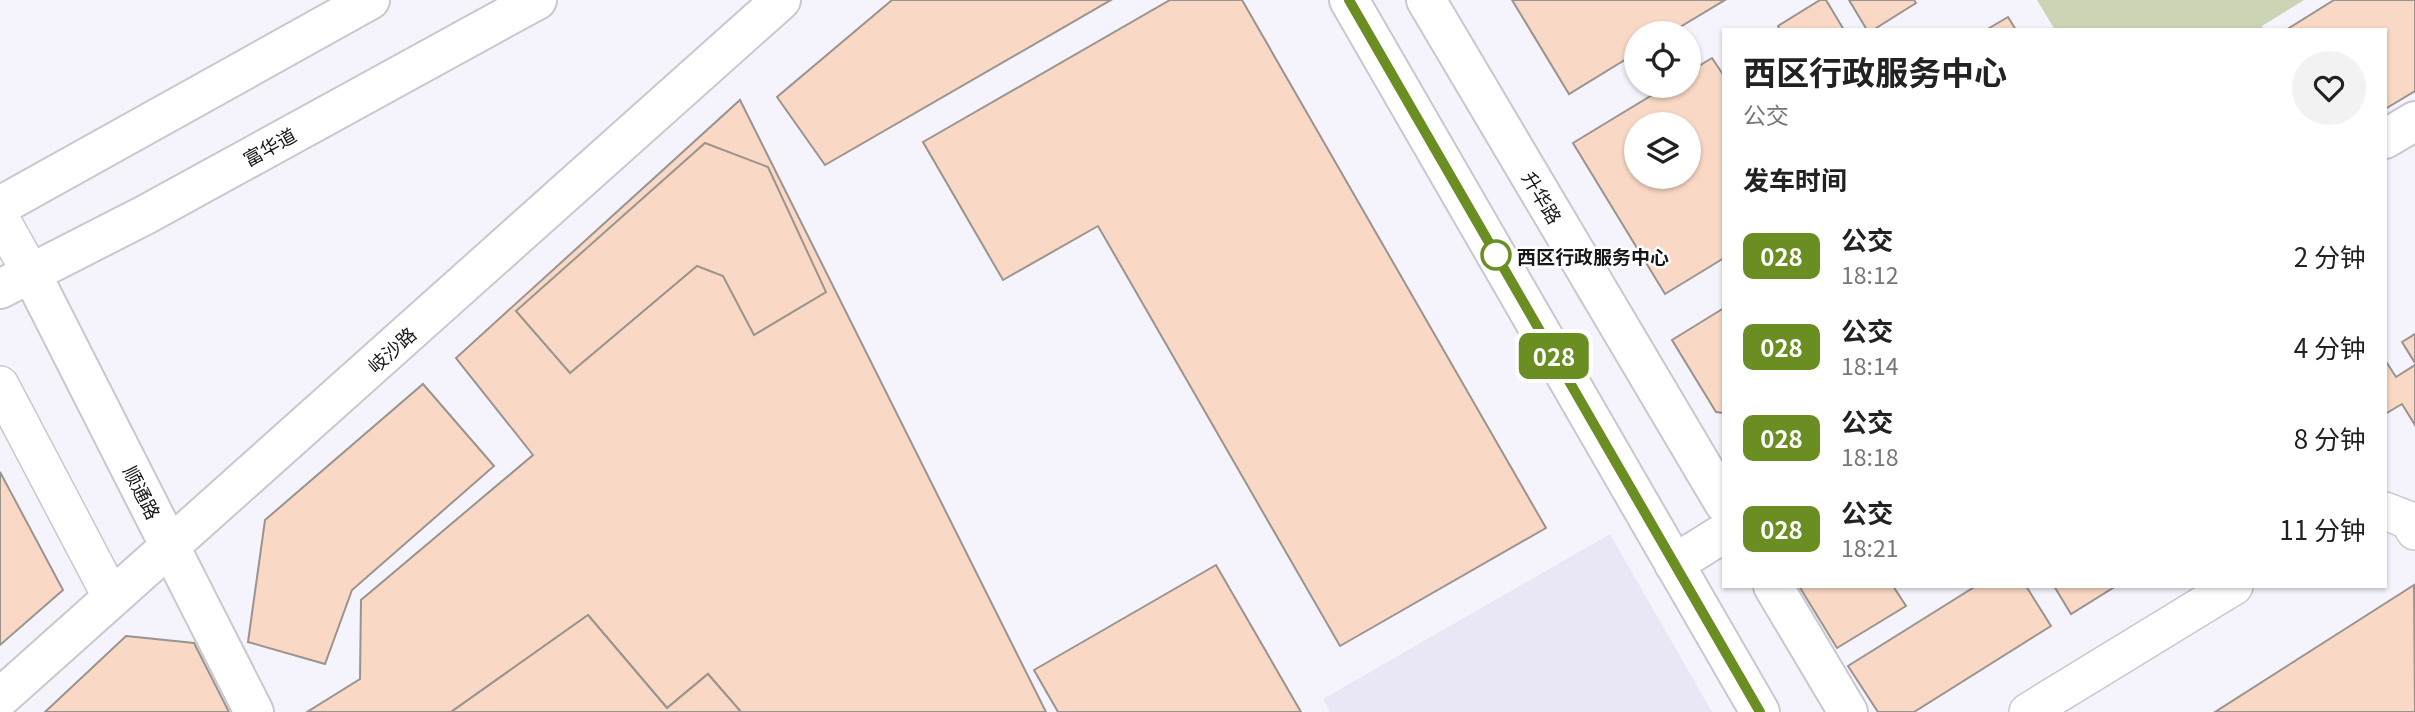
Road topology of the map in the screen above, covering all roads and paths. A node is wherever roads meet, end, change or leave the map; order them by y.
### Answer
1 (370, 0) edge
2 (554, 0) edge
3 (781, 0) edge
4 (1349, 0) edge
5 (1426, 0) edge
6 (521, 9) edge
7 (2415, 121) edge
8 (2387, 138) edge
9 (0, 206) edge
10 (0, 218) edge
11 (16, 281) edge
12 (0, 386) edge
13 (1722, 500) edge
14 (2387, 512) edge
15 (2415, 531) edge
16 (1722, 534) edge
17 (171, 546) junction
18 (1674, 564) junction
19 (1774, 588) edge
20 (2231, 588) edge
21 (112, 598) junction
22 (0, 698) edge
23 (254, 712) edge
24 (1760, 712) edge
25 (1848, 712) edge
26 (2028, 712) edge

1 - 9 main road
2 - 6 main road, 富华道
3 - 17 main road, 岐沙路
4 - 18 main road
5 - 13 main road, 升华路
6 - 11 main road, 富华道
7 - 8 main road
10 - 11 street
11 - 17 main road, 顺通路
12 - 21 street
14 - 15 street
16 - 18 main road
17 - 21 main road, 岐沙路
17 - 23 main road, 顺通路
18 - 24 main road
19 - 25 main road
20 - 26 street
21 - 22 main road, 岐沙路

